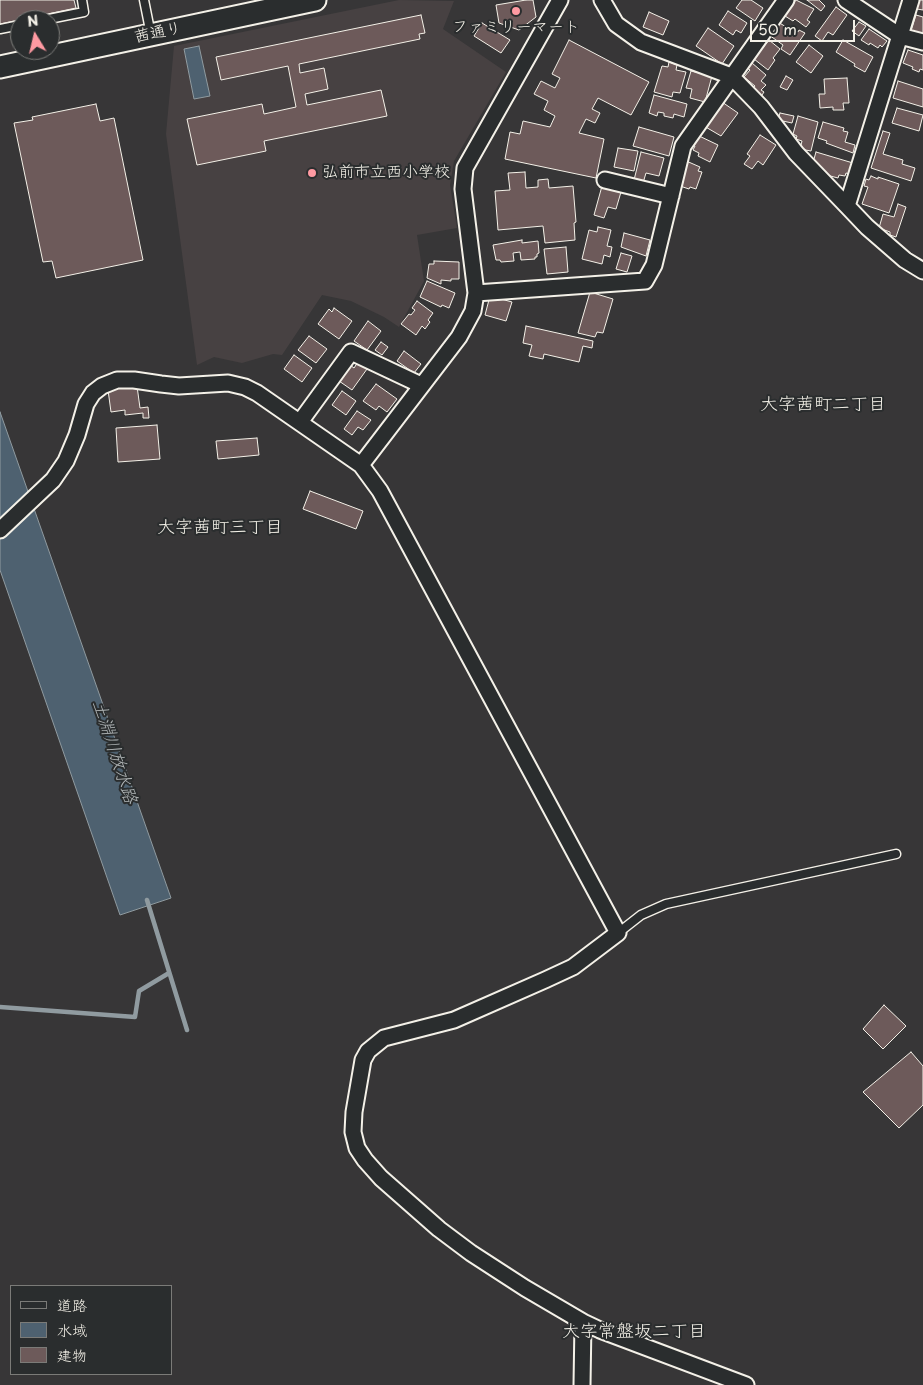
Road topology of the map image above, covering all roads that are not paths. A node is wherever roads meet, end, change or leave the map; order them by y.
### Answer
1 (82, 0) edge
2 (144, 0) edge
3 (560, 0) edge
4 (602, 0) edge
5 (786, 0) edge
6 (846, 0) edge
7 (911, 0) edge
8 (310, 1) edge
9 (60, 17) edge
10 (151, 35) junction
11 (900, 36) junction
12 (923, 42) edge
13 (0, 67) edge
14 (732, 76) junction
15 (605, 180) dead end
16 (671, 196) junction
17 (847, 206) junction
18 (923, 271) edge
19 (476, 293) junction
20 (422, 386) junction
21 (300, 422) junction
22 (361, 465) junction
23 (0, 530) edge
24 (896, 854) dead end
25 (618, 933) junction
26 (583, 1322) junction
27 (582, 1385) edge
28 (746, 1385) edge

1 - 9 lane
2 - 10 lane
3 - 19 street
4 - 14 street
5 - 14 street
6 - 11 street
7 - 11 street
8 - 10 street, 茜通り
10 - 13 street, 茜通り
11 - 12 street
11 - 17 street
14 - 16 street
14 - 17 street
15 - 16 street
16 - 19 street
17 - 18 street
19 - 20 street
20 - 21 street
20 - 22 street
21 - 22 street
21 - 23 street
22 - 25 street
24 - 25 lane
25 - 26 street
26 - 27 street
26 - 28 street

